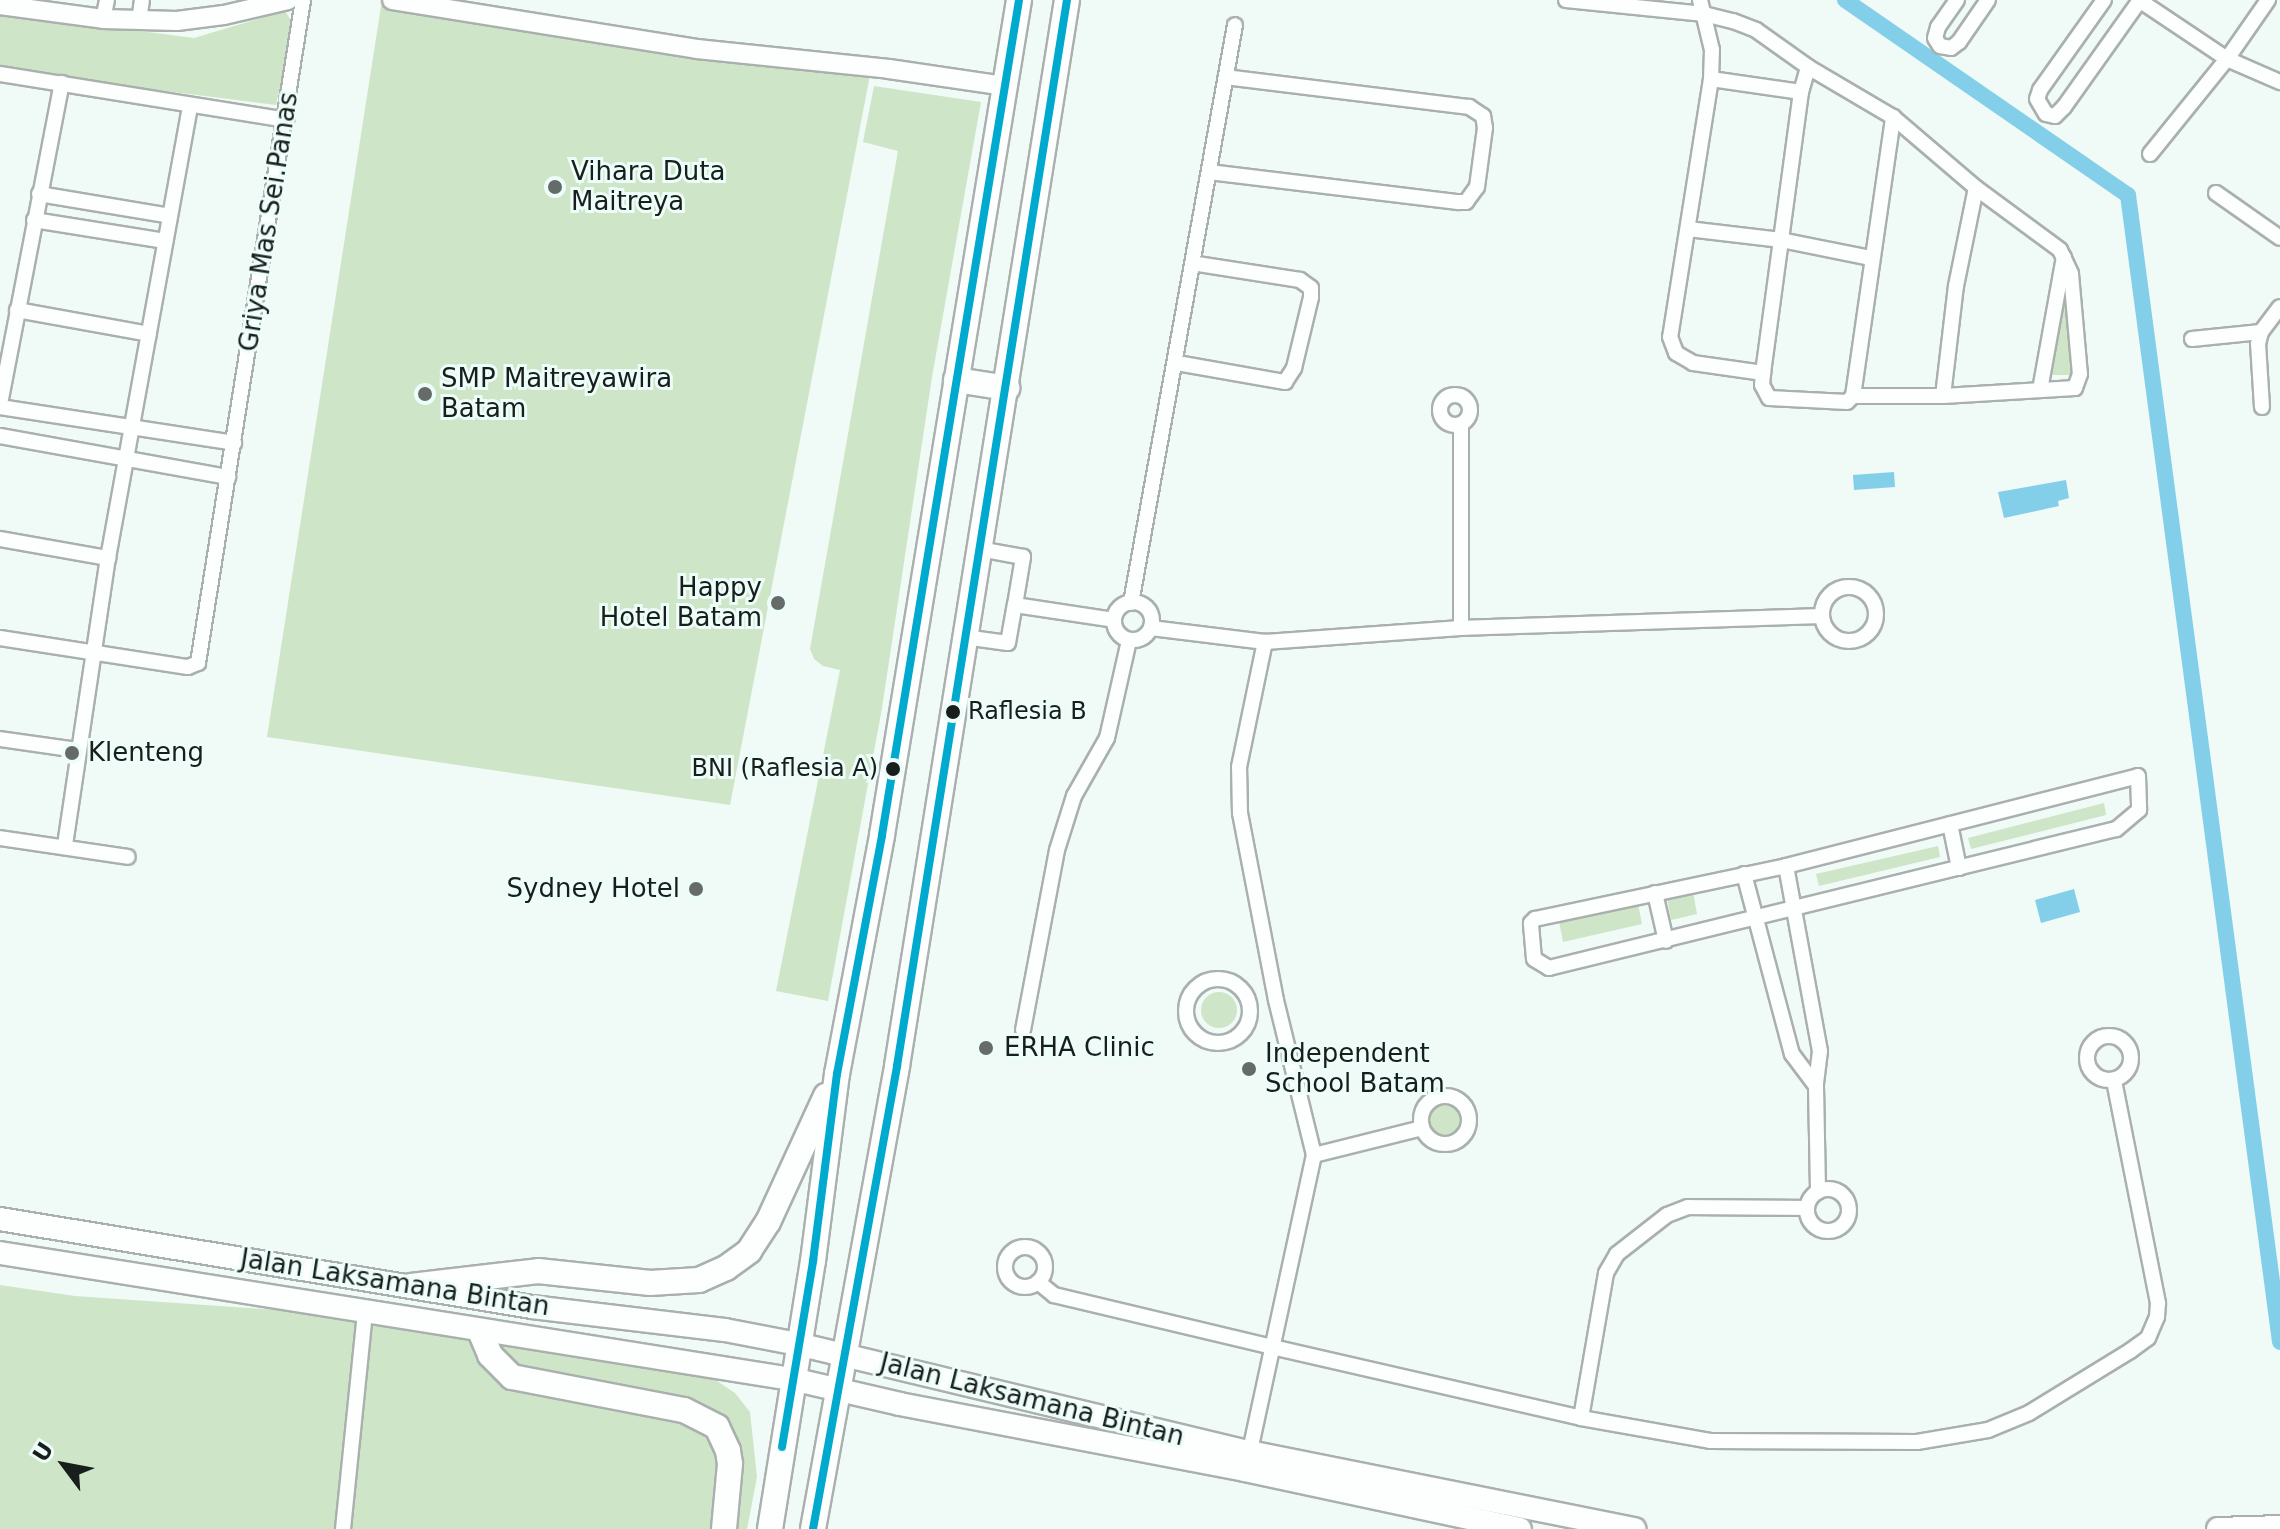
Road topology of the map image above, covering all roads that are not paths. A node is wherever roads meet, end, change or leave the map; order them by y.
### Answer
1 (107, 0) edge
2 (142, 0) edge
3 (288, 0) edge
4 (303, 0) edge
5 (392, 0) edge
6 (1019, 0) edge
7 (1067, 0) edge
8 (1566, 0) edge
9 (1957, 0) edge
10 (1988, 0) edge
11 (2104, 0) edge
12 (2140, 0) edge
13 (2268, 0) edge
14 (1605, 2) edge
15 (0, 5) edge
16 (1702, 7) edge
17 (103, 19) junction
18 (139, 21) junction
19 (1235, 25) dead end
20 (2227, 59) junction
21 (1808, 67) junction
22 (0, 74) edge
23 (1226, 77) junction
24 (1711, 79) junction
25 (2280, 82) edge
26 (62, 83) junction
27 (1006, 86) junction
28 (1801, 92) junction
29 (190, 105) junction
30 (1893, 117) junction
31 (286, 120) junction
32 (2150, 154) dead end
33 (1209, 172) junction
34 (1976, 188) junction
35 (2216, 193) dead end
36 (39, 194) junction
37 (170, 216) junction
38 (34, 220) junction
39 (1688, 229) junction
40 (2280, 238) edge
41 (1781, 240) junction
42 (165, 241) junction
43 (2064, 257) junction
44 (1871, 258) junction
45 (1192, 263) junction
46 (2280, 307) edge
47 (17, 310) junction
48 (2261, 332) junction
49 (149, 334) junction
50 (2192, 339) dead end
51 (1177, 363) junction
52 (1763, 373) junction
53 (956, 380) junction
54 (1007, 388) junction
55 (2040, 390) junction
56 (1853, 396) junction
57 (1943, 396) junction
58 (0, 406) edge
59 (2262, 407) dead end
60 (1461, 424) dead end
61 (132, 429) junction
62 (0, 436) edge
63 (234, 443) junction
64 (126, 460) junction
65 (228, 477) junction
66 (0, 539) edge
67 (979, 549) junction
68 (108, 558) junction
69 (1131, 603) junction
70 (1015, 605) junction
71 (1822, 616) dead end
72 (1114, 620) junction
73 (1151, 628) junction
74 (1461, 628) junction
75 (964, 637) junction
76 (0, 638) edge
77 (1129, 640) junction
78 (1265, 642) junction
79 (93, 654) junction
80 (0, 739) edge
81 (77, 750) junction
82 (1950, 824) junction
83 (0, 838) edge
84 (65, 845) junction
85 (128, 857) dead end
86 (1786, 866) junction
87 (1959, 868) junction
88 (1744, 874) junction
89 (1655, 893) junction
90 (1796, 908) junction
91 (1755, 919) junction
92 (1666, 941) junction
93 (1276, 1000) junction
94 (1249, 1003) junction
95 (1023, 1030) dead end
96 (837, 1074) junction
97 (2114, 1080) dead end
98 (1816, 1086) junction
99 (1422, 1128) dead end
100 (1314, 1155) junction
101 (1818, 1192) junction
102 (1807, 1208) junction
103 (0, 1219) edge
104 (0, 1253) edge
105 (1038, 1282) dead end
106 (411, 1286) junction
107 (365, 1313) junction
108 (480, 1331) junction
109 (798, 1344) junction
110 (1272, 1347) junction
111 (846, 1356) junction
112 (792, 1379) junction
113 (838, 1391) junction
114 (1581, 1418) junction
115 (1247, 1461) junction
116 (2280, 1527) edge
117 (343, 1529) edge
118 (724, 1529) edge
119 (770, 1529) edge
120 (813, 1529) edge
121 (1520, 1529) edge
122 (1634, 1529) edge
123 (2218, 1529) edge

1 - 17 street
2 - 18 street
3 - 18 street
4 - 31 street, Griya Mas Sei.Panas
5 - 27 street
6 - 27 main road
7 - 54 main road
8 - 14 street
9 - 10 street
11 - 12 street
12 - 20 street
13 - 20 street
14 - 16 street
15 - 17 street
16 - 21 street
16 - 24 street
17 - 18 street
19 - 23 street
20 - 25 street
20 - 32 street
21 - 28 street
21 - 30 street
22 - 26 street
23 - 33 street
23 - 33 street
24 - 28 street
24 - 39 street
26 - 29 street
26 - 36 street
27 - 53 main road
28 - 41 street
29 - 31 street
29 - 37 street
30 - 34 street
30 - 44 street
31 - 63 street, Griya Mas Sei.Panas
33 - 45 street
34 - 43 street
34 - 57 street
35 - 40 street
36 - 37 street
36 - 38 street
37 - 42 street
38 - 42 street
38 - 47 street
39 - 41 street
39 - 52 street
41 - 44 street
41 - 52 street
42 - 49 street
43 - 55 street
43 - 55 street
44 - 56 street
45 - 51 street
45 - 51 street
46 - 48 street
47 - 49 street
47 - 58 street
48 - 50 street
48 - 59 street
49 - 61 street
51 - 69 street
52 - 56 street
53 - 54 main road
53 - 96 main road
54 - 67 main road
55 - 57 street
56 - 57 street
58 - 61 street
60 - 74 street
61 - 63 street
61 - 64 street
62 - 64 street
63 - 65 street, Griya Mas Sei.Panas
64 - 65 street
64 - 68 street
65 - 79 street, Griya Mas Sei.Panas
66 - 68 street
67 - 70 street
67 - 75 main road
68 - 79 street
69 - 72 street
69 - 73 street
70 - 72 street
70 - 75 street
71 - 74 street
72 - 77 street
73 - 77 street
73 - 78 street
74 - 78 street
75 - 111 main road
76 - 79 street
77 - 95 street
78 - 93 street
79 - 81 street
80 - 81 street
81 - 84 street
82 - 86 street
82 - 87 street
82 - 87 street
83 - 84 street
84 - 85 street
86 - 88 street
86 - 90 street
87 - 90 street
88 - 89 street
88 - 91 street
89 - 92 street
89 - 92 street
90 - 91 street
90 - 98 street
91 - 92 street
91 - 98 street
93 - 94 street
93 - 100 street
94 - 94 street
96 - 106 main road
96 - 109 main road
97 - 114 street
98 - 101 street
99 - 100 street
100 - 110 street
101 - 102 street
101 - 102 street
102 - 114 street
103 - 106 main road, Jalan Laksamana Bintan
104 - 107 main road, Jalan Laksamana Bintan
105 - 110 street
106 - 109 main road, Jalan Laksamana Bintan
107 - 108 main road, Jalan Laksamana Bintan
107 - 117 street
108 - 112 main road, Jalan Laksamana Bintan
108 - 118 main road
109 - 111 main road, Jalan Laksamana Bintan
109 - 112 main road
110 - 114 street
110 - 115 street
111 - 113 main road
111 - 115 main road, Jalan Laksamana Bintan
112 - 113 main road, Jalan Laksamana Bintan
112 - 119 main road
113 - 115 main road, Jalan Laksamana Bintan
113 - 120 main road
115 - 121 main road, Jalan Laksamana Bintan
115 - 122 main road, Jalan Laksamana Bintan
116 - 123 main road

